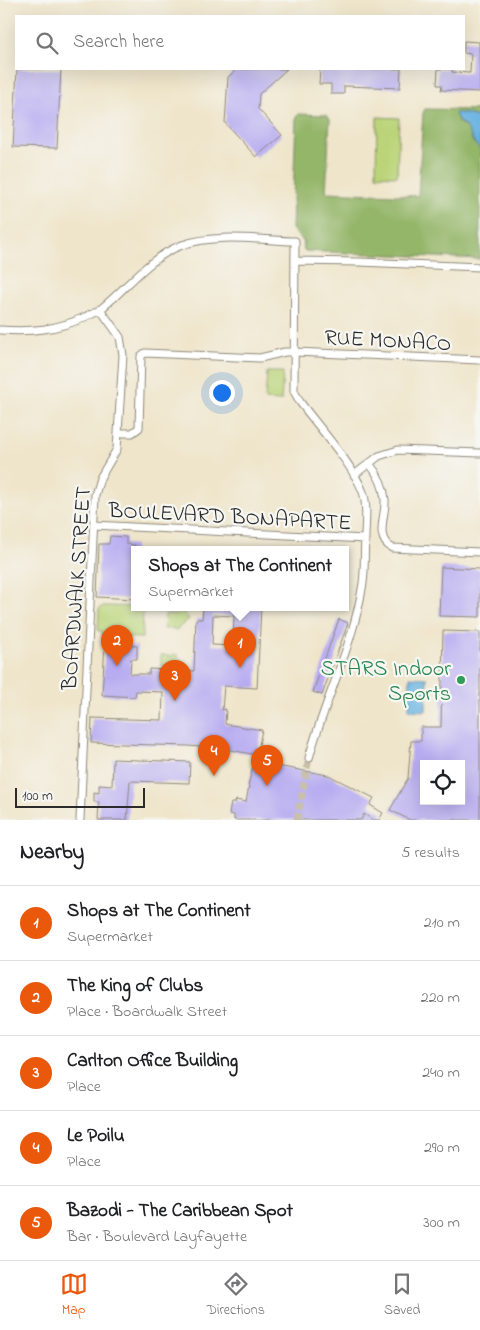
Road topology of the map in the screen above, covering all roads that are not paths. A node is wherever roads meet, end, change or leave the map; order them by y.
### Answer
1 (295, 262) junction
2 (480, 267) edge
3 (100, 309) junction
4 (0, 330) edge
5 (295, 352) junction
6 (480, 360) edge
7 (119, 433) junction
8 (480, 454) edge
9 (370, 463) junction
10 (354, 475) junction
11 (94, 525) junction
12 (365, 539) junction
13 (480, 552) edge
14 (310, 758) tunnel mouth
15 (80, 820) edge

1 - 2 street
1 - 3 street
1 - 5 street
3 - 4 street
3 - 7 street, BOARDWALK STREET
5 - 6 street, RUE MONACO
5 - 7 street, RUE MONACO
5 - 10 street
7 - 11 street, BOARDWALK STREET
8 - 9 street
9 - 10 street
9 - 13 street
10 - 12 street
11 - 12 street, BOULEVARD BONAPARTE
11 - 15 street, BOARDWALK STREET
12 - 14 street

